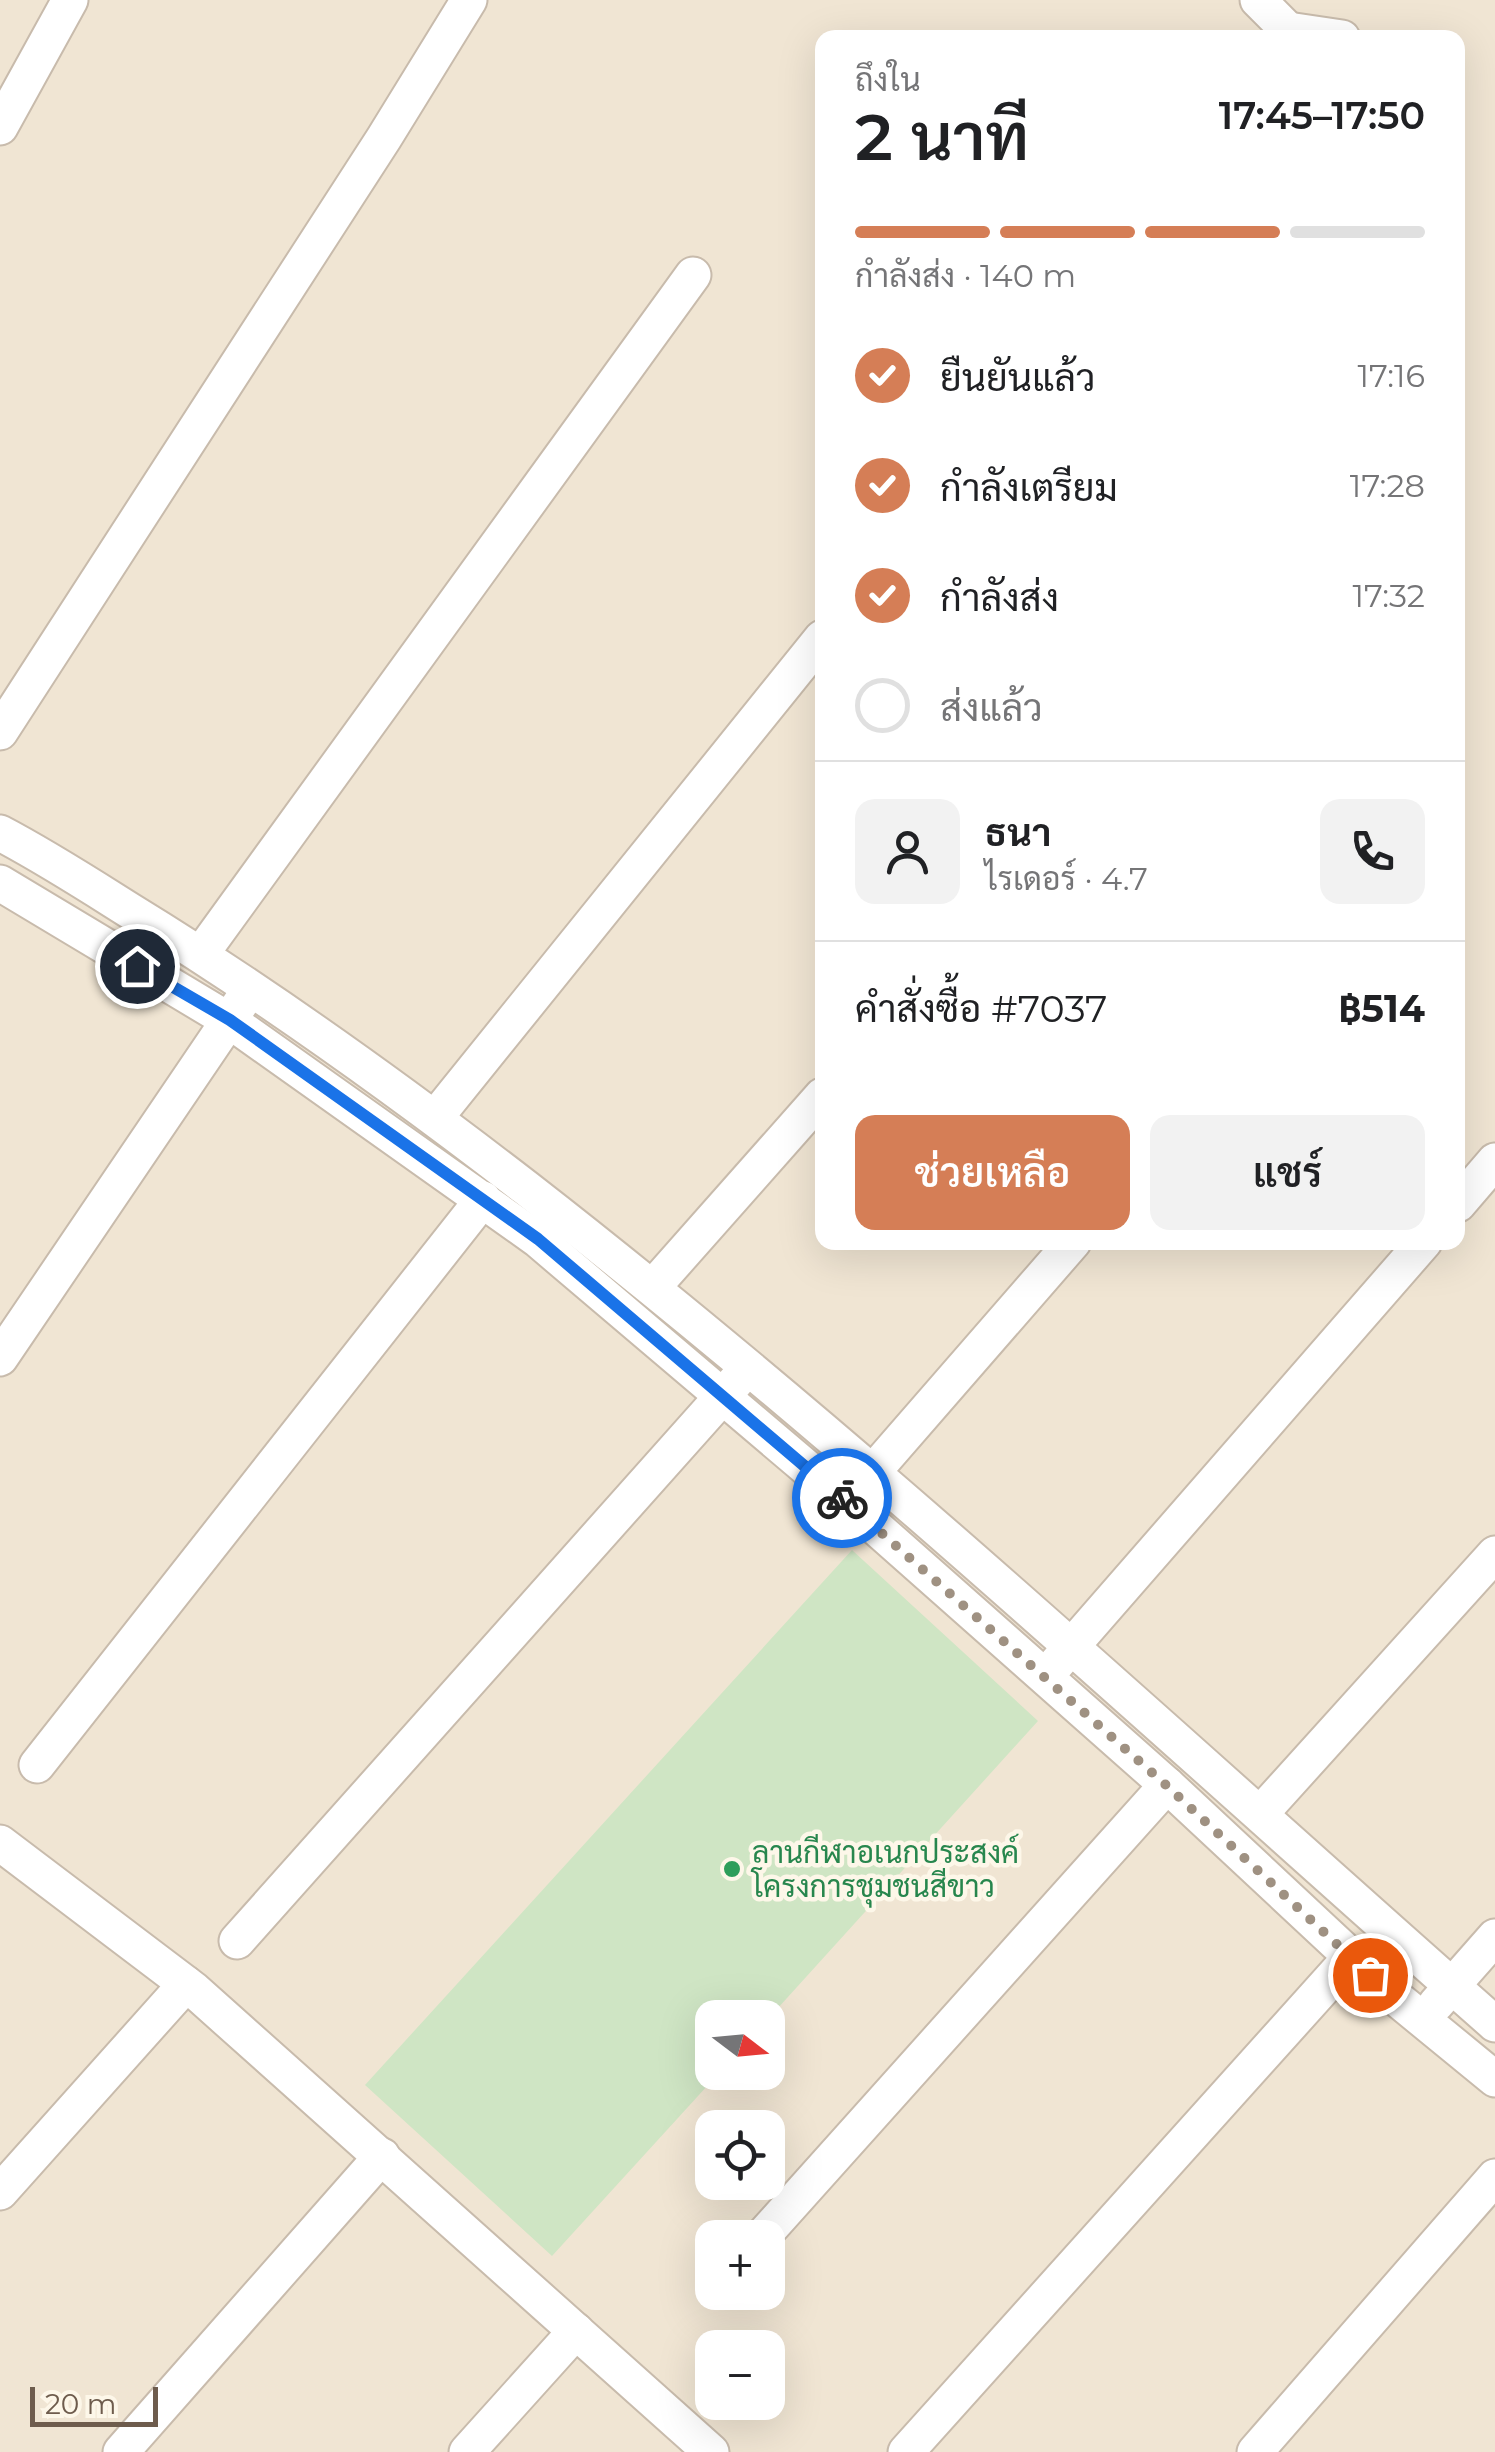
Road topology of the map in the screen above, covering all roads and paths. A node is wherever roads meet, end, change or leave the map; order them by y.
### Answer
1 (70, 0) edge
2 (469, 0) edge
3 (1258, 0) edge
4 (1283, 30) edge
5 (0, 127) edge
6 (693, 275) dead end
7 (815, 647) edge
8 (0, 732) edge
9 (0, 834) edge
10 (0, 883) edge
11 (202, 954) junction
12 (251, 988) junction
13 (230, 1020) junction
14 (815, 1104) edge
15 (435, 1118) junction
16 (1495, 1161) edge
17 (1465, 1196) edge
18 (483, 1199) junction
19 (1066, 1250) edge
20 (1417, 1250) edge
21 (653, 1287) junction
22 (0, 1358) edge
23 (748, 1367) junction
24 (723, 1397) junction
25 (872, 1472) junction
26 (1495, 1554) edge
27 (1072, 1646) junction
28 (1043, 1679) junction
29 (37, 1765) dead end
30 (1166, 1785) junction
31 (1261, 1813) junction
32 (0, 1843) edge
33 (1495, 1937) edge
34 (237, 1941) dead end
35 (1351, 1957) junction
36 (186, 1984) junction
37 (1452, 1986) junction
38 (1422, 2020) junction
39 (1495, 2024) edge
40 (1495, 2079) edge
41 (382, 2156) junction
42 (1495, 2177) edge
43 (0, 2192) edge
44 (777, 2220) edge
45 (576, 2331) junction
46 (121, 2452) edge
47 (467, 2452) edge
48 (711, 2452) edge
49 (906, 2452) edge
50 (1255, 2452) edge

1 - 5 street
2 - 8 street
3 - 4 street
6 - 11 street
7 - 15 street
9 - 11 street
10 - 13 street
11 - 12 street
12 - 13 street
12 - 15 street
13 - 18 street
13 - 22 street
14 - 21 street
15 - 21 street
16 - 17 street
18 - 24 street
18 - 29 street
19 - 25 street
20 - 27 street
21 - 23 street
23 - 24 street
23 - 25 street
24 - 28 street
24 - 34 street
25 - 27 street
26 - 31 street
27 - 28 street
27 - 31 street
28 - 30 street
30 - 35 street
30 - 44 street
31 - 37 street
32 - 36 street
33 - 37 street
35 - 38 street
35 - 49 street
36 - 41 street
36 - 43 street
37 - 38 street
37 - 39 street
38 - 40 street
41 - 45 street
41 - 46 street
42 - 50 street
45 - 47 street
45 - 48 street

